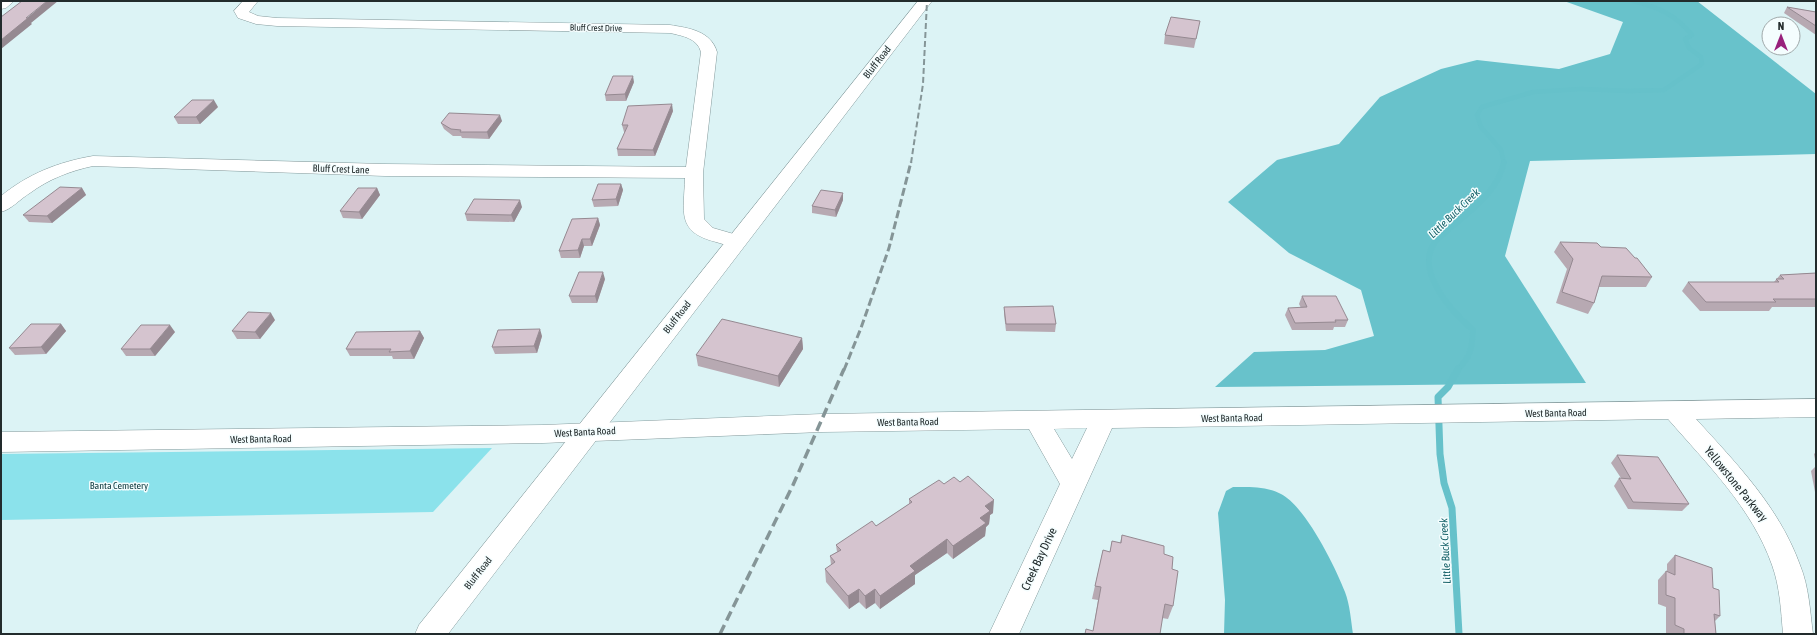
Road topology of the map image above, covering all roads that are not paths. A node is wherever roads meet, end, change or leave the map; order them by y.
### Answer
1 (7, 1) edge
2 (251, 1) edge
3 (925, 1) edge
4 (1, 5) edge
5 (694, 173) junction
6 (1, 206) edge
7 (737, 241) junction
8 (1816, 408) edge
9 (1675, 411) junction
10 (1037, 420) junction
11 (1103, 420) junction
12 (587, 432) junction
13 (1, 442) edge
14 (1073, 483) junction
15 (430, 634) edge
16 (1004, 634) edge
17 (1798, 634) edge

1 - 4 street
2 - 5 street, Bluff Crest Drive
3 - 7 street, Bluff Road
5 - 6 street, Bluff Crest Lane
5 - 7 street, Bluff Crest Drive
7 - 12 street, Bluff Road
8 - 9 street, West Banta Road
9 - 11 street, West Banta Road
9 - 17 street, Yellowstone Parkway
10 - 11 street, West Banta Road
10 - 12 street, West Banta Road
10 - 14 street
11 - 14 street, Creek Bay Drive
12 - 13 street, West Banta Road
12 - 15 street, Bluff Road
14 - 16 street, Creek Bay Drive

